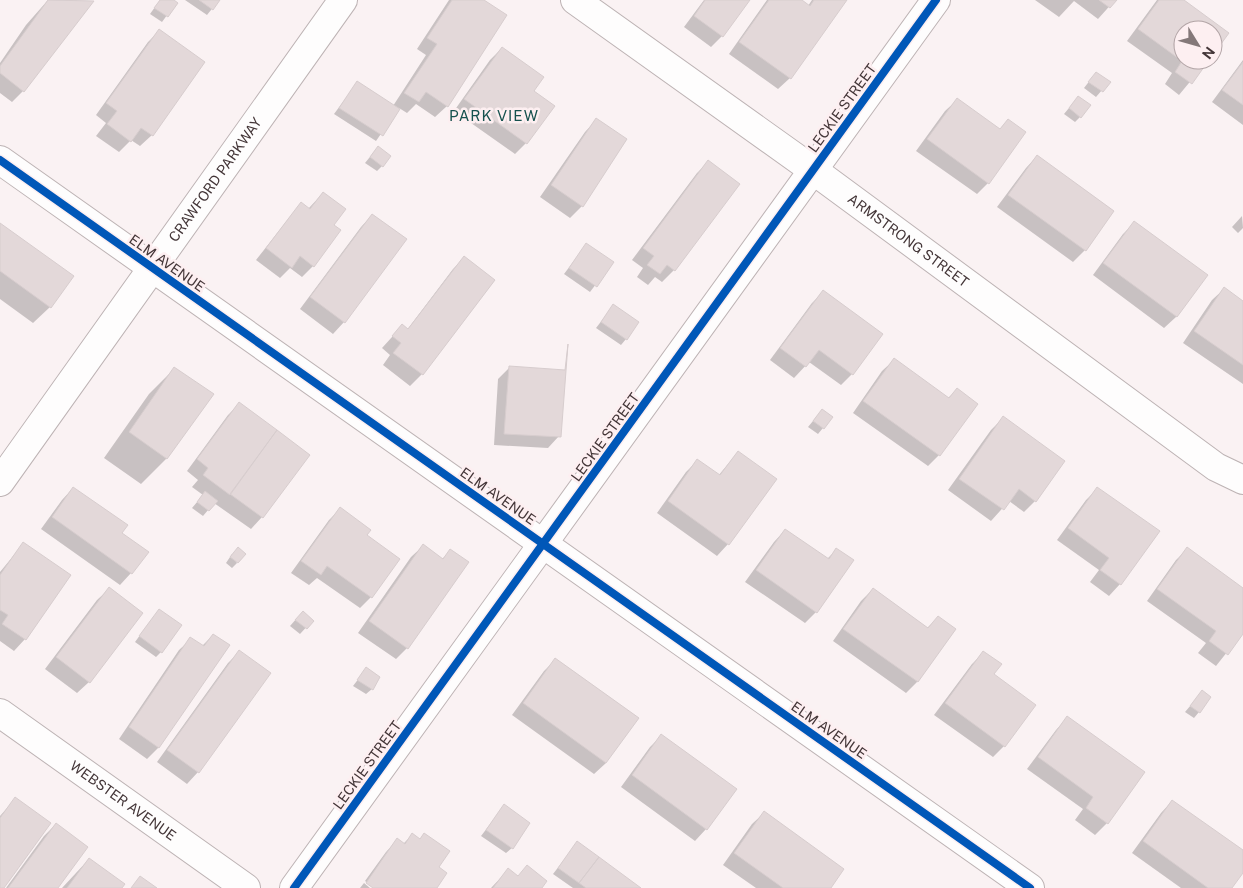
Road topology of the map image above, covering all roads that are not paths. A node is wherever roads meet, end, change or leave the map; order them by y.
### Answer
1 (343, 0) edge
2 (576, 0) edge
3 (936, 0) edge
4 (0, 160) edge
5 (813, 170) junction
6 (152, 269) junction
7 (1243, 480) edge
8 (0, 482) edge
9 (543, 543) junction
10 (0, 713) edge
11 (246, 888) edge
12 (294, 888) edge
13 (1030, 888) edge

1 - 6 street, CRAWFORD PARKWAY
2 - 5 street, ARMSTRONG STREET
3 - 5 street, LECKIE STREET
4 - 6 street, ELM AVENUE
5 - 7 street, ARMSTRONG STREET
5 - 9 street, LECKIE STREET
6 - 8 street, CRAWFORD PARKWAY
6 - 9 street, ELM AVENUE
9 - 12 street, LECKIE STREET
9 - 13 street, ELM AVENUE
10 - 11 street, WEBSTER AVENUE

